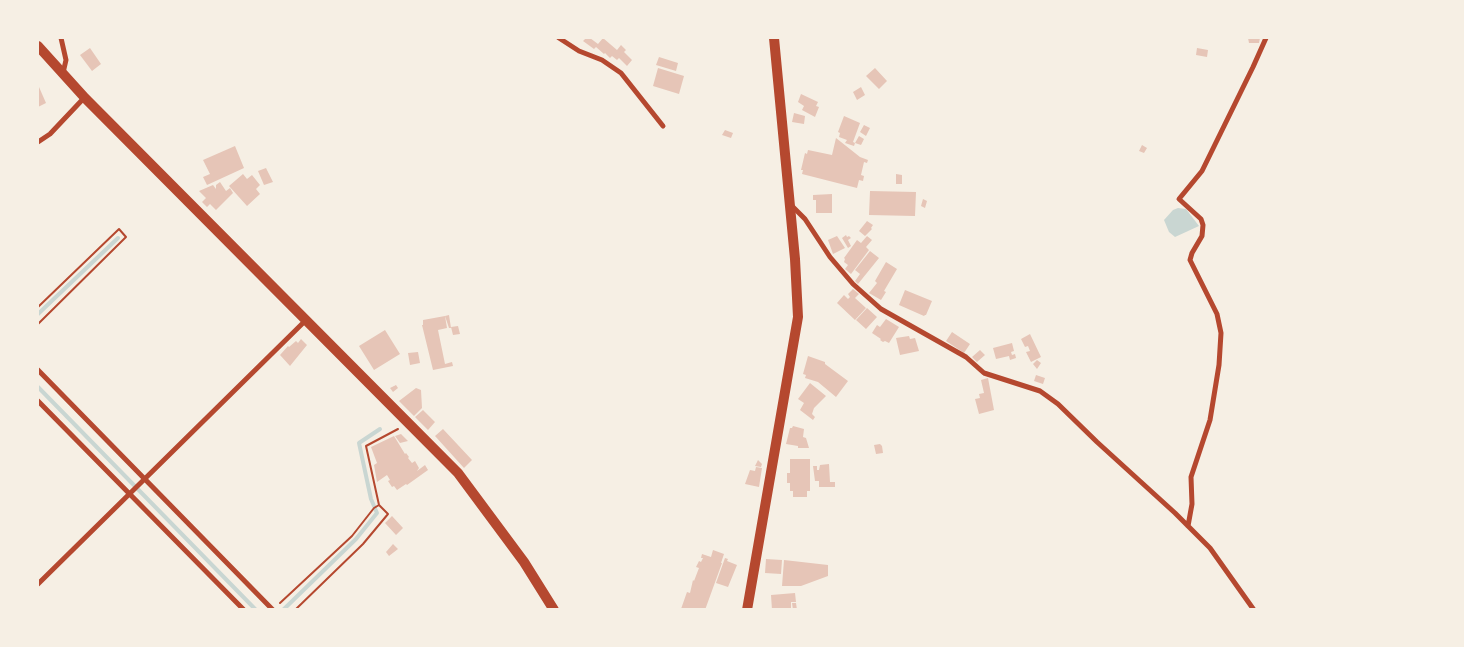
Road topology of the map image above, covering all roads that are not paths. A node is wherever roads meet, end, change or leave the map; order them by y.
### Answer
1 (61, 38) edge
2 (559, 38) edge
3 (774, 38) edge
4 (1266, 38) edge
5 (38, 46) edge
6 (63, 75) junction
7 (84, 98) junction
8 (663, 126) dead end
9 (38, 142) edge
10 (790, 205) junction
11 (305, 321) junction
12 (38, 370) edge
13 (38, 401) edge
14 (144, 479) junction
15 (128, 494) junction
16 (1188, 526) junction
17 (38, 584) edge
18 (244, 610) edge
19 (273, 610) edge
20 (554, 610) edge
21 (747, 610) edge
22 (1254, 610) edge

1 - 6 street
2 - 8 street
3 - 10 main road
4 - 16 street
5 - 6 main road
6 - 7 main road
7 - 9 street
7 - 11 main road
10 - 16 street
10 - 21 main road
11 - 14 street
11 - 20 main road
12 - 14 street
13 - 15 street
14 - 15 street
14 - 19 street
15 - 17 street
15 - 18 street
16 - 22 street

